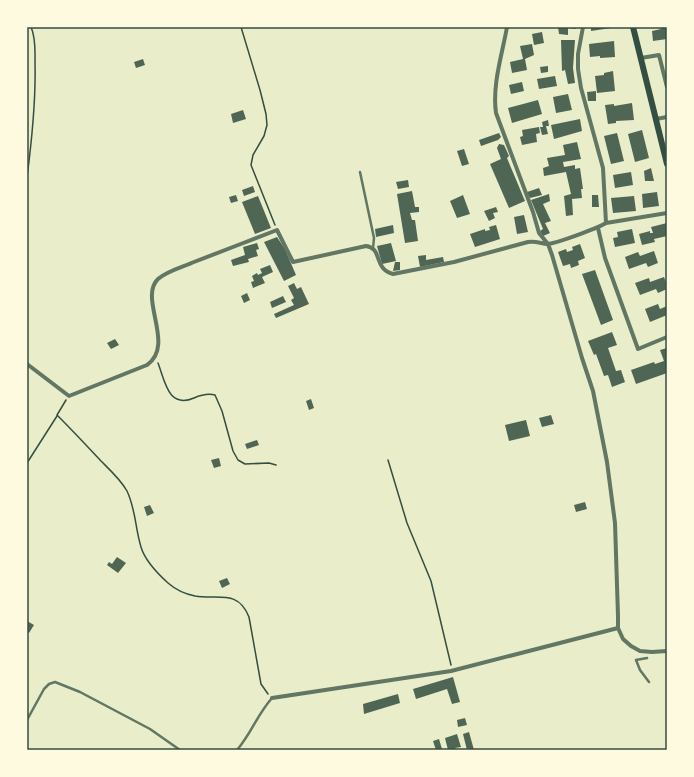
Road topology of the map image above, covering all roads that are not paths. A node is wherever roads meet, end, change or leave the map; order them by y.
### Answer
1 (507, 27) edge
2 (583, 27) edge
3 (634, 27) edge
4 (641, 58) junction
5 (667, 87) edge
6 (667, 116) edge
7 (656, 119) junction
8 (667, 164) edge
9 (360, 172) dead end
10 (667, 213) edge
11 (606, 223) junction
12 (598, 228) junction
13 (548, 244) junction
14 (373, 248) junction
15 (667, 336) edge
16 (27, 364) edge
17 (618, 628) junction
18 (667, 651) edge
19 (647, 658) dead end
20 (649, 682) dead end
21 (272, 698) joint
22 (27, 720) edge
23 (180, 750) edge
24 (237, 750) edge

1 - 13 street
2 - 11 street
3 - 4 main road
4 - 5 street
4 - 7 main road
6 - 7 street
7 - 8 main road
9 - 14 lane
10 - 11 street
11 - 12 street
12 - 13 street
12 - 15 street
13 - 14 street
13 - 17 street
14 - 16 street
17 - 18 street
17 - 21 street
19 - 20 lane
21 - 24 lane
22 - 23 lane

